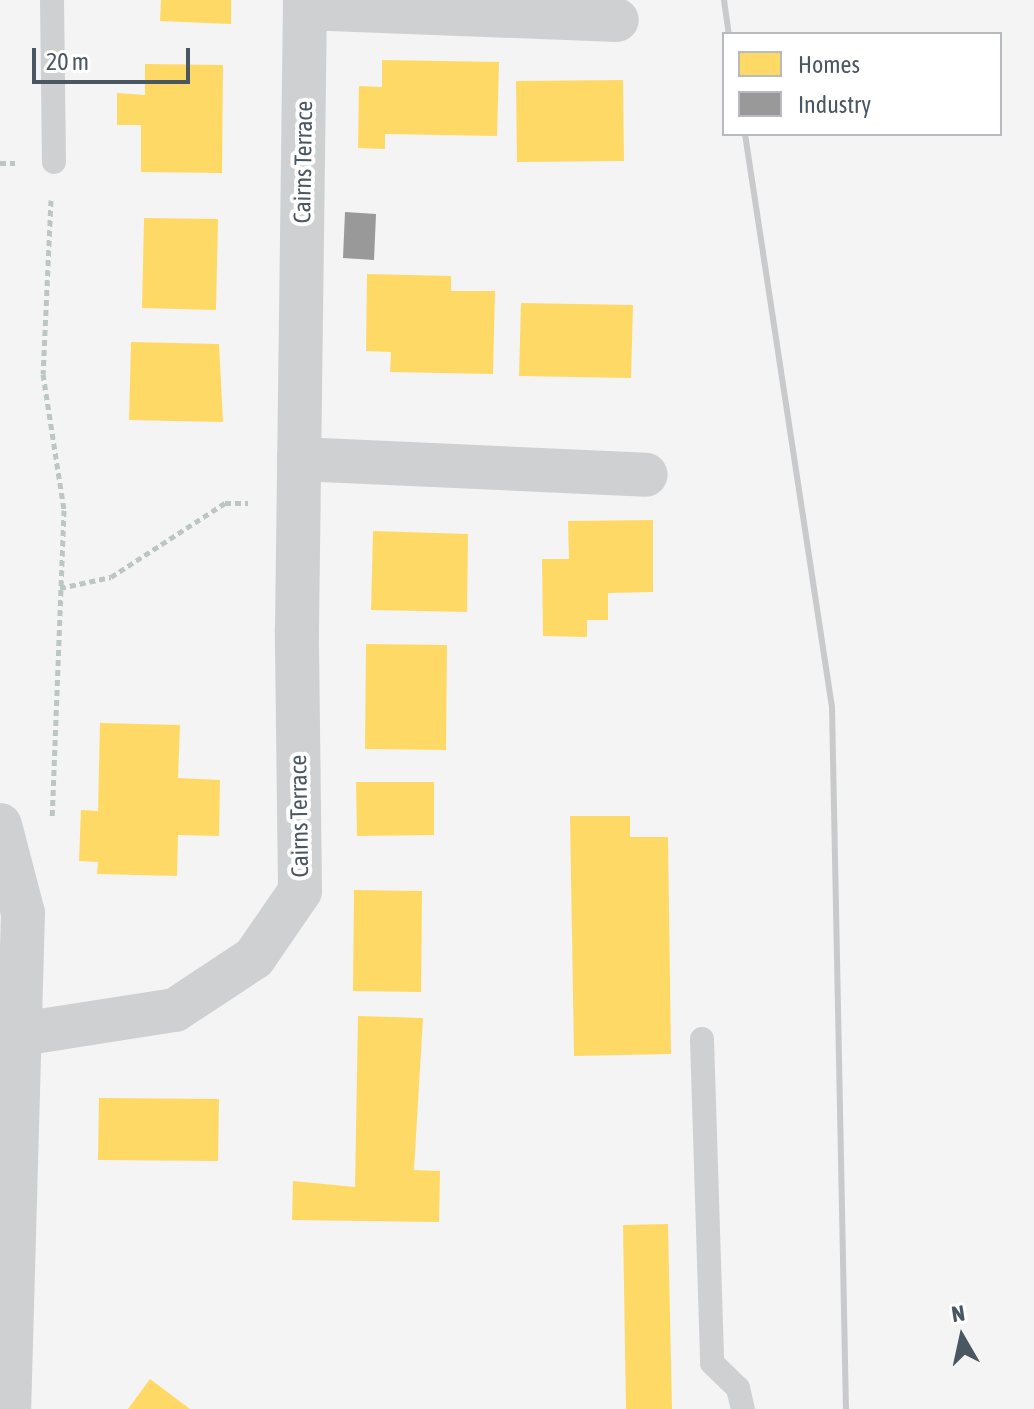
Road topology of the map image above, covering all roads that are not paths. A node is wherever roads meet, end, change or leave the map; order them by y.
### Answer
1 (52, 0) edge
2 (305, 4) edge
3 (617, 20) dead end
4 (54, 162) road end
5 (299, 459) junction
6 (646, 475) dead end
7 (5, 837) edge
8 (21, 1034) junction
9 (702, 1039) dead end
10 (9, 1409) edge
11 (743, 1409) edge

1 - 4 lane
2 - 3 street, Cairns Terrace
2 - 5 street, Cairns Terrace
5 - 6 street
5 - 8 street, Cairns Terrace
7 - 8 street
8 - 10 street
9 - 11 lane

